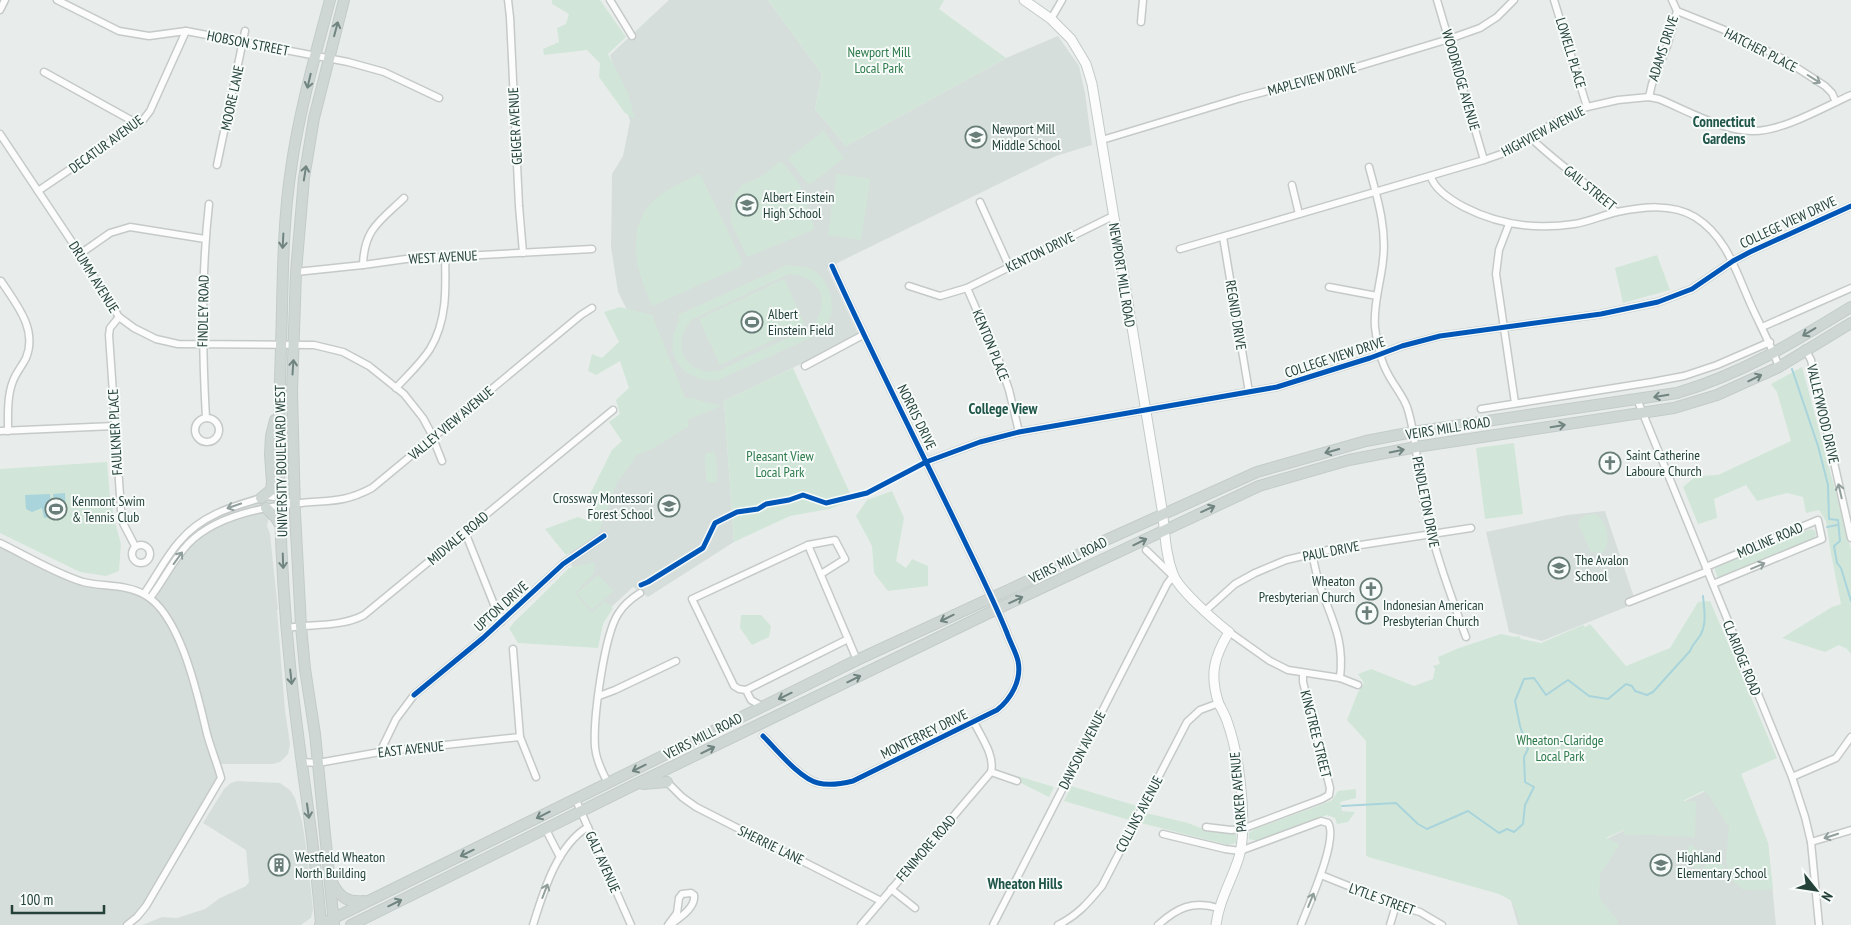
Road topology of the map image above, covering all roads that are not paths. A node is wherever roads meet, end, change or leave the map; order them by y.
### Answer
1 (5, 0) edge
2 (57, 0) edge
3 (330, 0) edge
4 (344, 0) edge
5 (508, 0) edge
6 (610, 0) edge
7 (1024, 0) edge
8 (1062, 0) edge
9 (1143, 0) edge
10 (1437, 0) edge
11 (1514, 0) edge
12 (1554, 0) edge
13 (1672, 0) edge
14 (0, 10) edge
15 (1677, 11) junction
16 (1051, 19) junction
17 (1141, 22) dead end
18 (186, 31) junction
19 (245, 31) dead end
20 (632, 36) dead end
21 (1448, 40) junction
22 (243, 42) junction
23 (315, 56) junction
24 (328, 59) junction
25 (44, 72) dead end
26 (1851, 95) edge
27 (1649, 97) junction
28 (439, 98) dead end
29 (1836, 102) junction
30 (1587, 107) junction
31 (138, 124) junction
32 (0, 134) edge
33 (1530, 137) junction
34 (1102, 140) junction
35 (1484, 160) junction
36 (217, 165) dead end
37 (1369, 167) dead end
38 (1432, 176) junction
39 (1292, 185) dead end
40 (38, 191) junction
41 (1376, 192) junction
42 (404, 198) dead end
43 (980, 202) dead end
44 (209, 204) dead end
45 (1851, 206) edge
46 (1616, 212) junction
47 (1299, 214) junction
48 (1113, 216) junction
49 (1510, 224) junction
50 (1223, 237) junction
51 (205, 239) junction
52 (592, 249) dead end
53 (1180, 249) dead end
54 (523, 253) junction
55 (80, 254) junction
56 (445, 257) junction
57 (1733, 261) junction
58 (363, 266) junction
59 (832, 266) dead end
60 (1009, 266) junction
61 (296, 272) junction
62 (1, 281) dead end
63 (909, 286) dead end
64 (1328, 287) dead end
65 (967, 288) junction
66 (1851, 288) edge
67 (1376, 296) junction
68 (1851, 307) edge
69 (592, 308) dead end
70 (119, 317) junction
71 (1851, 323) edge
72 (1762, 327) junction
73 (1504, 328) junction
74 (863, 335) junction
75 (1770, 342) junction
76 (202, 344) junction
77 (281, 344) junction
78 (295, 344) junction
79 (1805, 349) junction
80 (1774, 353) junction
81 (1380, 354) junction
82 (805, 366) dead end
83 (1779, 367) junction
84 (396, 388) junction
85 (1249, 392) junction
86 (1637, 400) junction
87 (1515, 403) junction
88 (1481, 409) dead end
89 (613, 410) dead end
90 (1144, 410) junction
91 (279, 412) junction
92 (1642, 412) junction
93 (206, 418) dead end
94 (114, 426) junction
95 (0, 431) edge
96 (8, 431) junction
97 (1019, 432) junction
98 (1413, 432) junction
99 (433, 438) junction
100 (1416, 447) junction
101 (442, 461) dead end
102 (926, 462) junction
103 (260, 498) junction
104 (281, 502) junction
105 (295, 503) junction
106 (266, 508) junction
107 (1163, 516) junction
108 (282, 526) junction
109 (1471, 528) dead end
110 (1164, 530) junction
111 (465, 532) junction
112 (1431, 535) junction
113 (604, 536) dead end
114 (1851, 538) edge
115 (0, 543) edge
116 (808, 545) junction
117 (135, 546) dead end
118 (1146, 550) dead end
119 (1312, 554) junction
120 (1707, 569) junction
121 (821, 574) junction
122 (1173, 576) junction
123 (1713, 584) junction
124 (640, 593) dead end
125 (144, 594) junction
126 (150, 598) junction
127 (1629, 602) dead end
128 (995, 604) junction
129 (1205, 611) junction
130 (502, 622) junction
131 (302, 626) junction
132 (287, 628) junction
133 (1229, 632) junction
134 (1466, 637) dead end
135 (848, 639) junction
136 (513, 649) dead end
137 (857, 660) junction
138 (676, 661) dead end
139 (1303, 674) junction
140 (1340, 678) junction
141 (1358, 685) dead end
142 (746, 690) junction
143 (599, 696) junction
144 (751, 700) junction
145 (1219, 703) junction
146 (763, 707) junction
147 (748, 714) junction
148 (974, 722) junction
149 (763, 736) dead end
150 (520, 737) junction
151 (1851, 737) edge
152 (380, 752) junction
153 (302, 762) junction
154 (318, 762) junction
155 (992, 772) junction
156 (536, 777) dead end
157 (1792, 777) junction
158 (1017, 781) dead end
159 (667, 782) joint
160 (608, 783) junction
161 (632, 786) junction
162 (575, 798) junction
163 (580, 812) junction
164 (588, 827) junction
165 (1206, 827) dead end
166 (545, 828) junction
167 (1242, 829) junction
168 (1851, 830) edge
169 (1163, 834) dead end
170 (1811, 842) junction
171 (1240, 851) junction
172 (560, 858) junction
173 (328, 872) junction
174 (1321, 875) junction
175 (891, 889) junction
176 (370, 900) junction
177 (881, 901) junction
178 (1396, 905) junction
179 (915, 908) dead end
180 (1218, 908) junction
181 (1072, 918) junction
182 (334, 922) edge
183 (127, 925) edge
184 (320, 925) edge
185 (351, 925) edge
186 (533, 925) edge
187 (631, 925) edge
188 (669, 925) edge
189 (861, 925) edge
190 (993, 925) edge
191 (1058, 925) edge
192 (1078, 925) edge
193 (1158, 925) edge
194 (1216, 925) edge
195 (1301, 925) edge
196 (1390, 925) edge
197 (1442, 925) edge
198 (1819, 925) edge

1 - 14 street
2 - 18 street, HOBSON STREET
3 - 23 main road, UNIVERSITY BOULEVARD WEST
24 -> 4 main road, UNIVERSITY BOULEVARD WEST
5 - 54 street, GEIGER AVENUE
6 - 20 street
7 - 16 street, NEWPORT MILL ROAD
8 - 16 street
9 - 17 street
10 - 21 street, WOODRIDGE AVENUE
11 - 21 street, MAPLEVIEW DRIVE
12 - 30 street, LOWELL PLACE
13 - 15 street, ADAMS DRIVE
15 - 27 street, ADAMS DRIVE
15 -> 29 street, HATCHER PLACE
16 - 34 street, NEWPORT MILL ROAD
18 - 22 street, HOBSON STREET
18 - 31 street, DECATUR AVENUE
19 - 22 street, MOORE LANE
21 - 34 street, MAPLEVIEW DRIVE
21 - 35 street, WOODRIDGE AVENUE
22 - 23 street, HOBSON STREET
22 - 36 street, MOORE LANE
23 - 24 street, HOBSON STREET
23 -> 77 main road, UNIVERSITY BOULEVARD WEST
24 - 28 street, HOBSON STREET
61 -> 24 main road, UNIVERSITY BOULEVARD WEST
25 - 31 street
26 - 29 street, HIGHVIEW AVENUE
27 - 29 street, HIGHVIEW AVENUE
27 - 30 street, HIGHVIEW AVENUE
30 - 33 street, HIGHVIEW AVENUE
31 - 40 street, DECATUR AVENUE
32 - 40 street, DRUMM AVENUE
33 - 35 street, HIGHVIEW AVENUE
33 - 46 street, GAIL STREET
34 - 48 street, NEWPORT MILL ROAD
35 - 38 street, HIGHVIEW AVENUE
37 - 41 street
38 - 41 street, HIGHVIEW AVENUE
38 - 49 street
39 - 47 street
40 - 55 street, DRUMM AVENUE
41 - 47 street, HIGHVIEW AVENUE
41 - 67 street, PENDLETON DRIVE
42 - 58 street
43 - 60 street
44 - 51 street, FINDLEY ROAD
45 - 57 street, COLLEGE VIEW DRIVE
46 - 49 street
46 - 57 street, GAIL STREET
47 - 50 street, HIGHVIEW AVENUE
48 - 60 street, KENTON DRIVE
48 - 90 street, NEWPORT MILL ROAD
49 - 73 street
50 - 53 street, HIGHVIEW AVENUE
50 - 85 street, REGNID DRIVE
51 - 55 street
51 - 76 street, FINDLEY ROAD
52 - 54 street, WEST AVENUE
54 - 56 street, WEST AVENUE
55 - 70 street, DRUMM AVENUE
56 - 58 street, WEST AVENUE
56 - 84 street
57 - 72 street, GAIL STREET
57 - 73 street, COLLEGE VIEW DRIVE
58 - 61 street, WEST AVENUE
59 - 74 street, NORRIS DRIVE
60 - 65 street, KENTON DRIVE
61 - 78 main road, UNIVERSITY BOULEVARD WEST
62 - 96 street
63 - 65 street, KENTON DRIVE
64 - 67 street
65 - 97 street, KENTON PLACE
66 - 72 street
67 - 81 street, PENDLETON DRIVE
68 -> 80 main road, VEIRS MILL ROAD
69 - 99 street, VALLEY VIEW AVENUE
70 - 76 street, DRUMM AVENUE
70 - 94 street, FAULKNER PLACE
71 - 79 main road, VEIRS MILL ROAD
72 - 75 street, GAIL STREET
73 - 81 street, COLLEGE VIEW DRIVE
73 - 87 street
74 - 82 street
74 - 102 street, NORRIS DRIVE
75 - 80 street, GAIL STREET
75 - 87 street, VEIRS MILL ROAD
76 - 77 street, DRUMM AVENUE
76 - 93 street, FINDLEY ROAD
77 - 78 street, DRUMM AVENUE
77 - 91 main road, UNIVERSITY BOULEVARD WEST
78 - 84 street, DRUMM AVENUE
105 -> 78 main road, UNIVERSITY BOULEVARD WEST
79 - 83 main road, VEIRS MILL ROAD
114 -> 79 street, VALLEYWOOD DRIVE
80 - 83 street, GAIL STREET
80 -> 86 main road, VEIRS MILL ROAD
81 - 85 street, COLLEGE VIEW DRIVE
81 - 98 street, PENDLETON DRIVE
92 -> 83 main road, VEIRS MILL ROAD
84 - 99 street, DRUMM AVENUE
85 - 90 street, COLLEGE VIEW DRIVE
86 - 92 street, CLARIDGE ROAD
86 - 98 main road, VEIRS MILL ROAD
87 - 88 street, VEIRS MILL ROAD
89 - 111 street, MIDVALE ROAD
90 - 97 street, COLLEGE VIEW DRIVE
90 - 107 street, NEWPORT MILL ROAD
91 - 103 main road
91 - 104 main road, UNIVERSITY BOULEVARD WEST
100 -> 92 main road, VEIRS MILL ROAD
92 - 120 street, CLARIDGE ROAD
94 - 96 street
94 - 117 street, FAULKNER PLACE
95 - 96 street
97 - 102 street, COLLEGE VIEW DRIVE
98 - 100 street, PENDLETON DRIVE
98 -> 107 main road, VEIRS MILL ROAD
99 - 101 street, DRUMM AVENUE
99 - 105 street, VALLEY VIEW AVENUE
110 -> 100 main road, VEIRS MILL ROAD
100 - 112 street, PENDLETON DRIVE
102 - 128 street, NORRIS DRIVE
103 - 104 street
103 -> 125 street
104 - 105 street, VALLEY VIEW AVENUE
104 - 106 street
104 - 108 main road, UNIVERSITY BOULEVARD WEST
105 - 131 main road, UNIVERSITY BOULEVARD WEST
106 - 108 main road
126 -> 106 street
107 - 110 street, NEWPORT MILL ROAD
107 - 128 main road, VEIRS MILL ROAD
108 -> 132 main road, UNIVERSITY BOULEVARD WEST
109 - 112 street, PAUL DRIVE
110 - 122 street, NEWPORT MILL ROAD
128 -> 110 main road, VEIRS MILL ROAD
111 - 130 street
111 - 131 street, MIDVALE ROAD
112 - 119 street, PAUL DRIVE
112 - 134 street, PENDLETON DRIVE
113 - 130 street, UPTON DRIVE
115 - 125 street
116 - 121 street
116 - 121 street
116 - 142 street
118 - 122 street, NEWPORT MILL ROAD
119 - 129 street, PAUL DRIVE
119 - 140 street
120 - 123 street, CLARIDGE ROAD
123 -> 120 street, MOLINE ROAD
120 - 127 street
121 - 135 street
122 - 129 street, NEWPORT MILL ROAD
122 - 190 street, DAWSON AVENUE
123 - 157 street, CLARIDGE ROAD
124 - 143 street
125 - 126 street
126 - 183 street
128 -> 137 main road, VEIRS MILL ROAD
128 - 148 street, MONTERREY DRIVE
161 -> 128 main road, VEIRS MILL ROAD
129 - 133 street, NEWPORT MILL ROAD
130 - 152 street, UPTON DRIVE
131 - 132 street, MIDVALE ROAD
131 - 154 main road, UNIVERSITY BOULEVARD WEST
132 -> 153 main road, UNIVERSITY BOULEVARD WEST
133 - 139 street, NEWPORT MILL ROAD
133 - 145 street, PARKER AVENUE
135 - 137 street
135 - 142 street
136 - 150 street
137 -> 146 main road, VEIRS MILL ROAD
138 - 143 street
139 - 140 street, NEWPORT MILL ROAD
139 - 167 street, KINGTREE STREET
140 - 141 street, NEWPORT MILL ROAD
142 - 144 street
143 - 160 street
144 - 146 street
144 - 147 street
145 - 167 street, PARKER AVENUE
145 - 181 street, COLLINS AVENUE
146 - 147 main road, VEIRS MILL ROAD
147 -> 160 main road, VEIRS MILL ROAD
148 - 149 street, MONTERREY DRIVE
148 - 155 street
150 - 152 street, EAST AVENUE
150 - 156 street
151 - 157 street
152 - 154 street, EAST AVENUE
153 - 154 street, EAST AVENUE
153 -> 184 main road, UNIVERSITY BOULEVARD WEST
154 - 173 main road, UNIVERSITY BOULEVARD WEST
155 - 158 street
155 - 175 street, FENIMORE ROAD
157 - 170 street, CLARIDGE ROAD
159 - 161 main road
159 - 177 street, SHERRIE LANE
160 - 162 main road, VEIRS MILL ROAD
161 - 163 main road, VEIRS MILL ROAD
162 - 163 street, GALT AVENUE
162 -> 176 main road, VEIRS MILL ROAD
163 - 164 street, GALT AVENUE
163 - 166 main road, VEIRS MILL ROAD
164 - 172 street
164 - 187 street, GALT AVENUE
165 - 167 street
166 - 172 street
185 -> 166 main road, VEIRS MILL ROAD
167 - 171 street, PARKER AVENUE
168 -> 170 street
169 - 171 street
170 - 198 street, CLARIDGE ROAD
171 - 174 street
171 - 180 street, PARKER AVENUE
186 -> 172 street
173 - 176 main road
173 - 182 main road, UNIVERSITY BOULEVARD WEST
174 - 178 street, LYTLE STREET
195 -> 174 street
175 - 177 street, FENIMORE ROAD
175 - 179 street
176 - 182 main road, VEIRS MILL ROAD
177 - 189 street, FENIMORE ROAD
178 - 196 street
178 - 197 street, LYTLE STREET
180 - 193 street
180 - 194 street, PARKER AVENUE
181 - 191 street, COLLINS AVENUE
181 - 192 street
182 - 184 main road, VEIRS MILL ROAD
188 - 188 street

